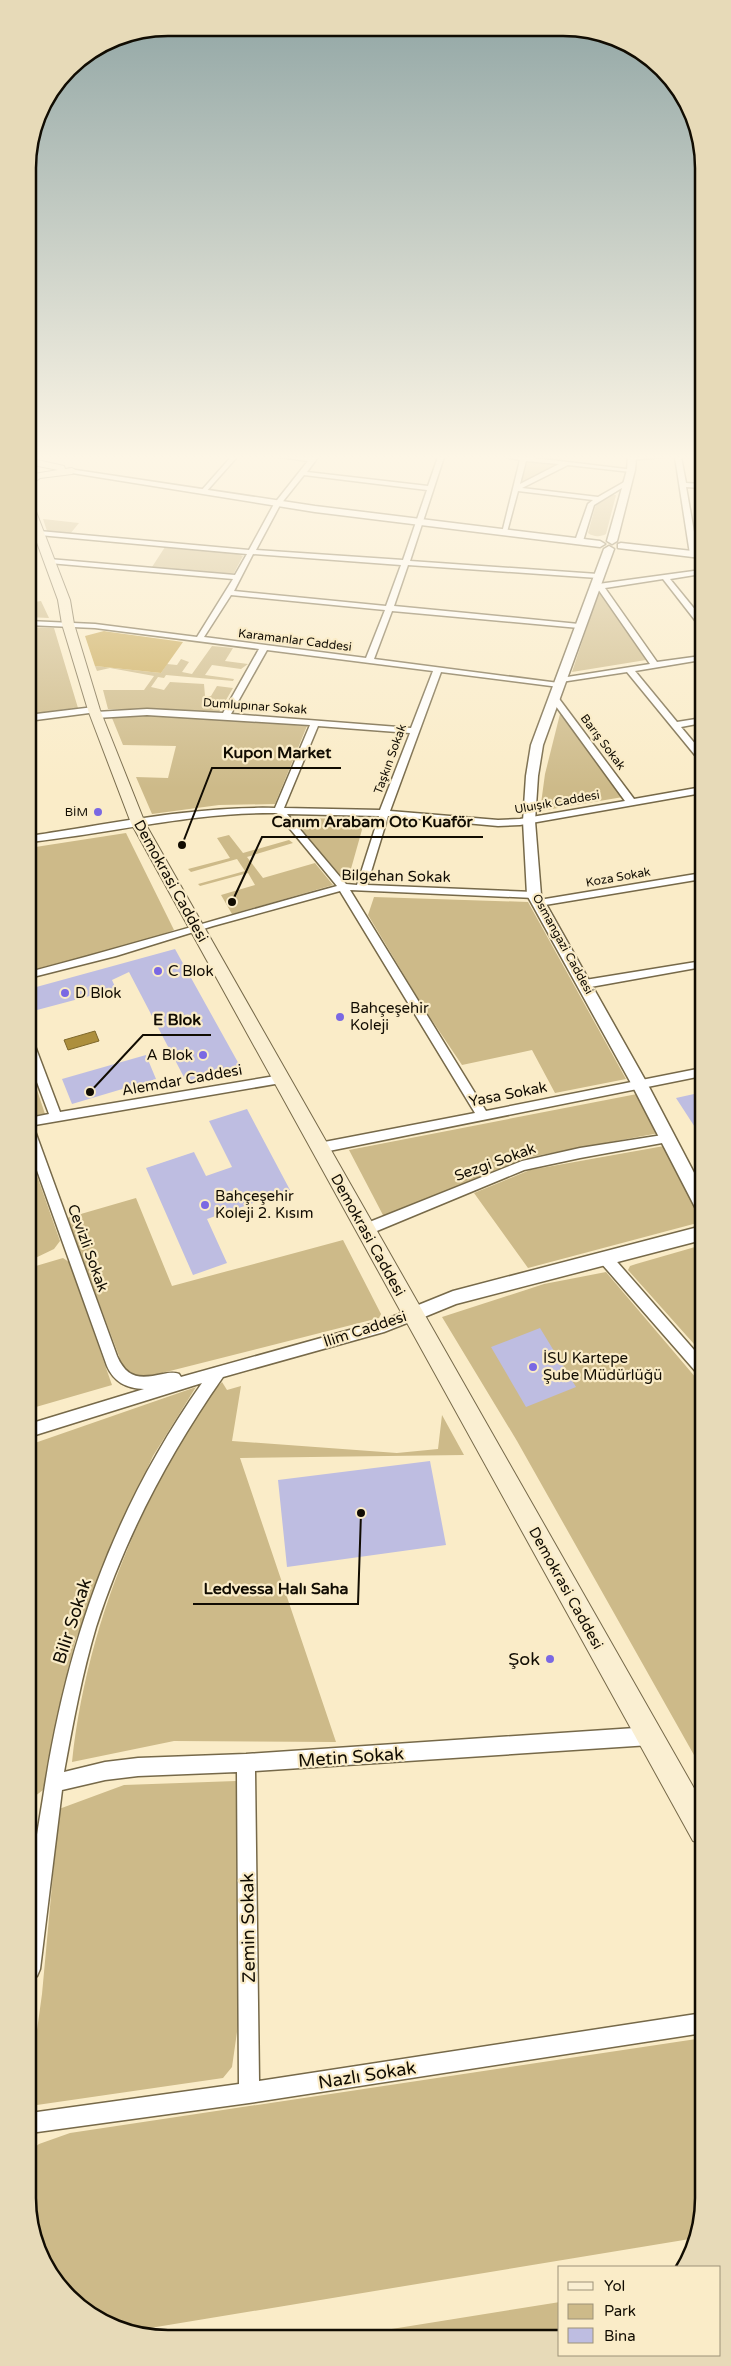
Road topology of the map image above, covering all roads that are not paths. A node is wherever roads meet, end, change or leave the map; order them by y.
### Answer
1 (53, 567) edge
2 (131, 567) edge
3 (241, 567) edge
4 (403, 567) edge
5 (447, 567) edge
6 (602, 567) edge
7 (695, 573) edge
8 (236, 577) junction
9 (664, 577) junction
10 (597, 583) junction
11 (228, 593) junction
12 (52, 602) dead end
13 (389, 609) junction
14 (695, 614) edge
15 (37, 623) edge
16 (68, 624) junction
17 (579, 626) junction
18 (199, 640) junction
19 (264, 648) junction
20 (695, 659) edge
21 (369, 661) junction
22 (655, 664) junction
23 (438, 669) junction
24 (629, 669) junction
25 (560, 682) junction
26 (554, 698) junction
27 (95, 713) junction
28 (226, 716) junction
29 (37, 717) edge
30 (695, 721) edge
31 (315, 723) junction
32 (675, 725) junction
33 (413, 731) junction
34 (695, 749) edge
35 (695, 791) edge
36 (631, 802) junction
37 (278, 810) junction
38 (384, 813) junction
39 (529, 821) junction
40 (138, 823) junction
41 (37, 838) edge
42 (695, 877) edge
43 (343, 887) junction
44 (361, 888) junction
45 (536, 899) junction
46 (196, 928) junction
47 (695, 965) edge
48 (37, 973) edge
49 (585, 984) junction
50 (37, 1066) edge
51 (695, 1074) edge
52 (282, 1079) junction
53 (640, 1085) junction
54 (483, 1116) junction
55 (56, 1118) junction
56 (37, 1121) edge
57 (669, 1138) junction
58 (319, 1148) junction
59 (37, 1152) edge
60 (694, 1189) edge
61 (367, 1230) junction
62 (694, 1235) edge
63 (606, 1259) junction
64 (412, 1315) junction
65 (694, 1360) edge
66 (218, 1372) junction
67 (36, 1429) edge
68 (650, 1736) junction
69 (246, 1763) junction
70 (53, 1783) junction
71 (694, 1815) edge
72 (36, 1919) edge
73 (694, 2024) edge
74 (249, 2093) junction
75 (36, 2122) edge

1 - 16 main road, Demokrasi Caddesi
2 - 8 street
3 - 8 street
4 - 13 street
5 - 10 street
6 - 10 street, Osmangazi Caddesi
7 - 9 street
8 - 11 street
9 - 10 street
9 - 14 street
10 - 17 street, Osmangazi Caddesi
10 - 22 street
11 - 13 street
11 - 18 street
12 - 16 main road, Demokrasi Caddesi
13 - 17 street
13 - 21 street
15 - 16 street, Karamanlar Caddesi
16 - 18 street, Karamanlar Caddesi
16 - 27 main road, Demokrasi Caddesi
17 - 25 street, Osmangazi Caddesi
18 - 19 street, Karamanlar Caddesi
19 - 21 street, Karamanlar Caddesi
19 - 28 street
20 - 22 street, Karamanlar Caddesi
21 - 23 street, Karamanlar Caddesi
22 - 24 street, Karamanlar Caddesi
23 - 25 street, Karamanlar Caddesi
23 - 33 street, Taşkın Sokak
24 - 25 street, Karamanlar Caddesi
24 - 32 street
25 - 26 street, Osmangazi Caddesi
26 - 36 street, Barış Sokak
26 - 39 street, Osmangazi Caddesi
27 - 28 street, Dumlupınar Sokak
27 - 29 street, Dumlupınar Sokak
27 - 40 main road, Demokrasi Caddesi
28 - 31 street, Dumlupınar Sokak
30 - 32 street
31 - 33 street, Dumlupınar Sokak
31 - 37 street
32 - 34 street
33 - 38 street, Taşkın Sokak
35 - 36 street, Uluışık Caddesi
36 - 39 street, Uluışık Caddesi
37 - 38 street, Uluışık Caddesi
37 - 40 street, Uluışık Caddesi
37 - 43 street
38 - 39 street, Uluışık Caddesi
38 - 44 street, Taşkın Sokak
39 - 45 street, Osmangazi Caddesi
40 - 41 street, Uluışık Caddesi
40 - 46 main road, Demokrasi Caddesi
42 - 45 street, Koza Sokak
43 - 44 street, Bilgehan Sokak
43 - 46 street, Bilgehan Sokak
43 - 54 street
44 - 45 street, Bilgehan Sokak
45 - 49 street, Osmangazi Caddesi
46 - 48 street, Bilgehan Sokak
46 - 52 main road, Demokrasi Caddesi
47 - 49 street
49 - 53 street, Osmangazi Caddesi
50 - 55 street
51 - 53 street, Yasa Sokak
52 - 55 street, Alemdar Caddesi
52 - 58 main road, Demokrasi Caddesi
53 - 54 street, Yasa Sokak
53 - 57 street, Osmangazi Caddesi
54 - 58 street, Yasa Sokak
55 - 56 street, Alemdar Caddesi
57 - 60 street, Osmangazi Caddesi
57 - 61 street, Sezgi Sokak
58 - 61 main road, Demokrasi Caddesi
59 - 66 street, Cevizli Sokak
61 - 64 main road, Demokrasi Caddesi
62 - 63 street, İlim Caddesi
63 - 64 street, İlim Caddesi
63 - 65 street
64 - 66 street, İlim Caddesi
64 - 68 main road, Demokrasi Caddesi
66 - 67 street, İlim Caddesi
66 - 70 street, Bilir Sokak
68 - 69 street, Metin Sokak
68 - 71 main road, Demokrasi Caddesi
69 - 70 street, Metin Sokak
69 - 74 street, Zemin Sokak
70 - 72 street, Bilir Sokak
73 - 74 street, Nazlı Sokak
74 - 75 street, Nazlı Sokak

